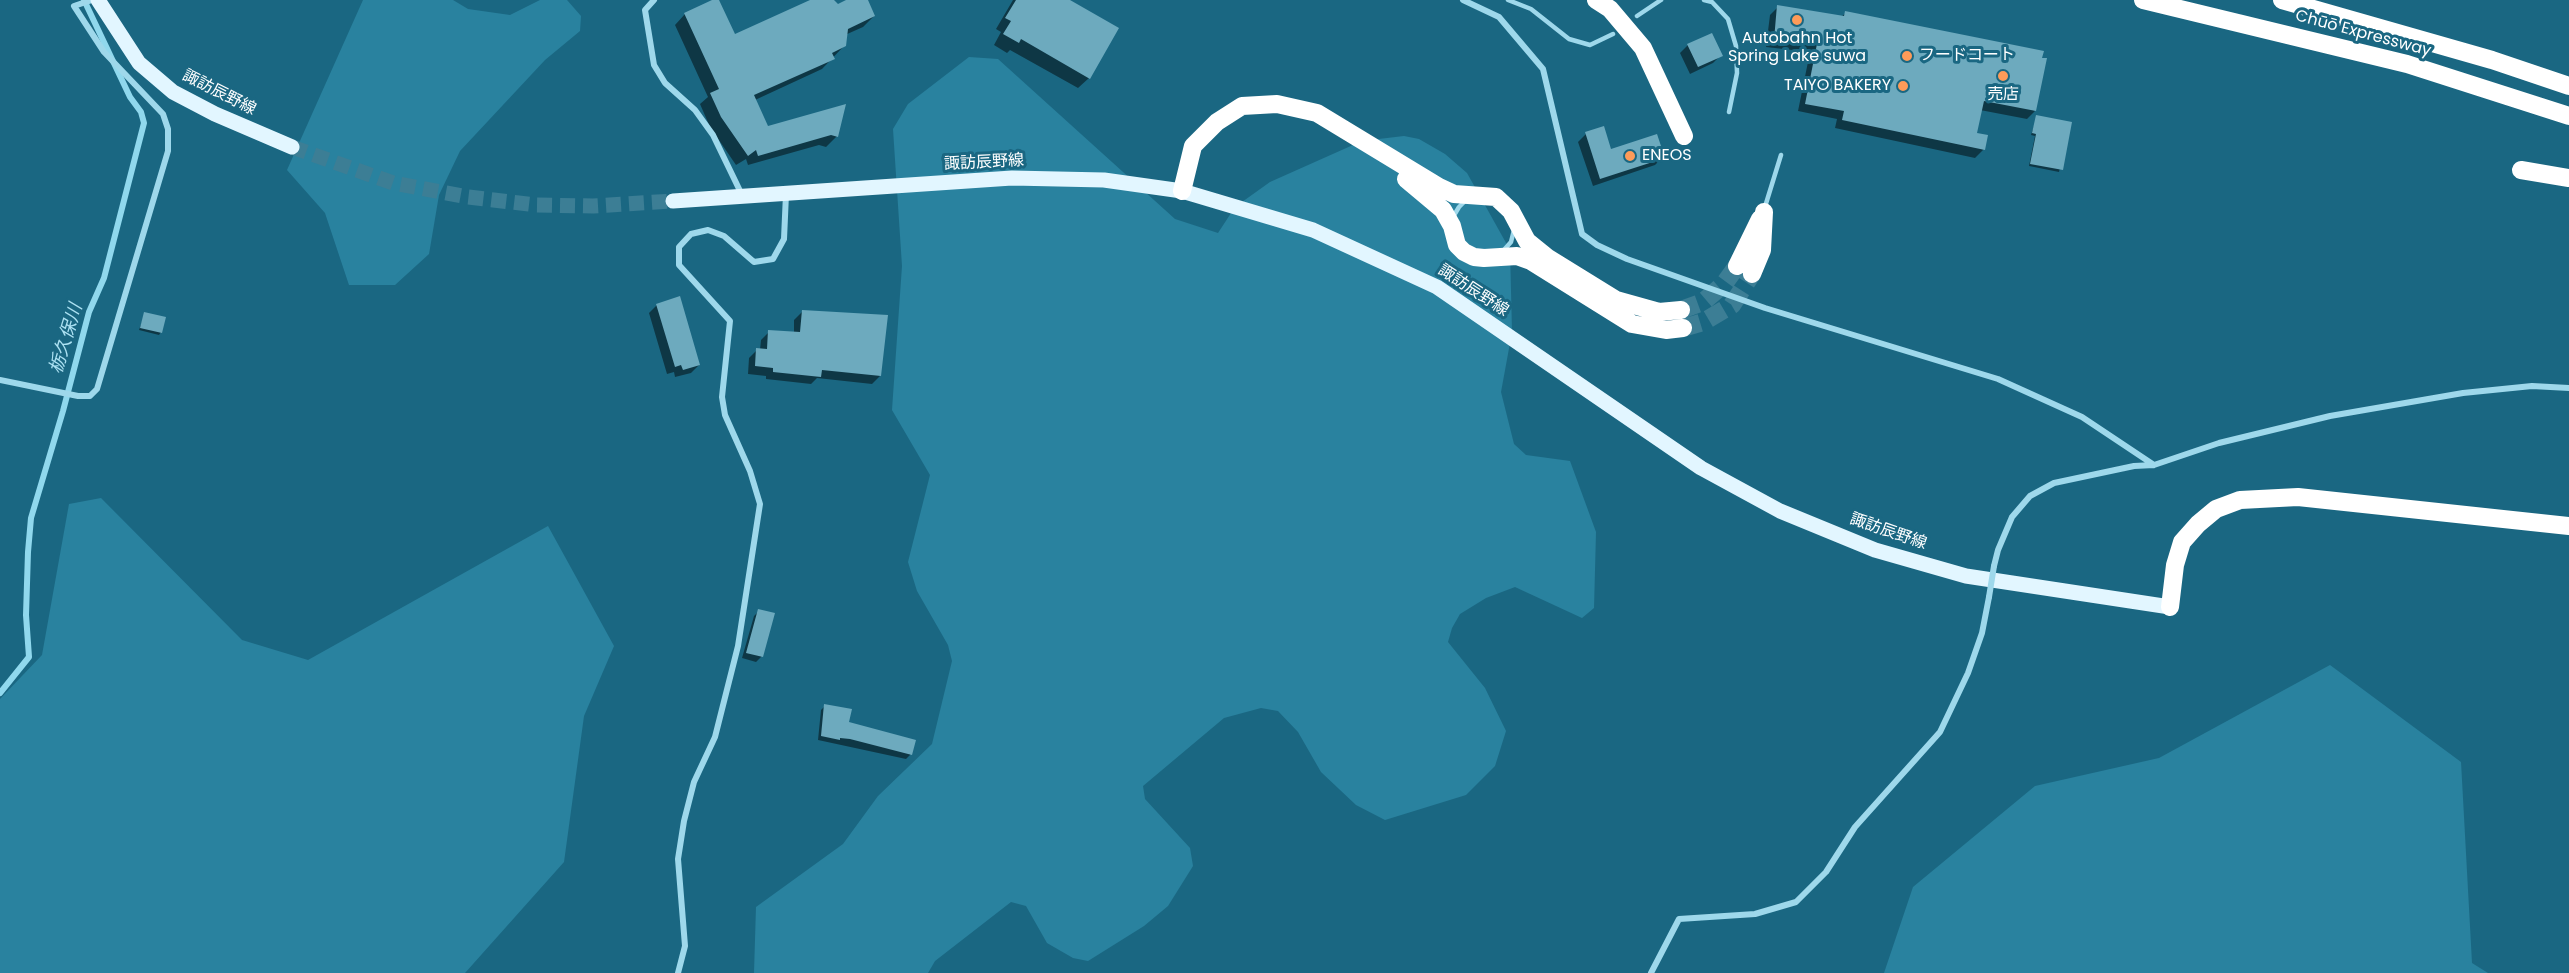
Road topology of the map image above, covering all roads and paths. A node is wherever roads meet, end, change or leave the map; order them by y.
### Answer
1 (92, 0) edge
2 (99, 0) edge
3 (654, 0) edge
4 (1463, 0) edge
5 (1508, 0) edge
6 (1596, 0) edge
7 (1661, 0) edge
8 (1704, 0) edge
9 (2144, 0) edge
10 (2282, 0) edge
11 (1637, 16) dead end
12 (1613, 34) dead end
13 (2569, 86) edge
14 (1729, 112) dead end
15 (2569, 116) edge
16 (1333, 123) junction
17 (1684, 136) dead end
18 (292, 147) tunnel mouth
19 (1780, 155) dead end
20 (2521, 170) dead end
21 (2569, 178) edge
22 (1182, 191) junction
23 (786, 193) junction
24 (743, 196) junction
25 (1476, 196) junction
26 (673, 201) tunnel mouth
27 (1764, 212) joint
28 (1514, 221) junction
29 (1452, 226) junction
30 (1495, 256) junction
31 (1744, 270) tunnel mouth
32 (0, 380) edge
33 (2569, 388) edge
34 (2154, 465) junction
35 (2569, 526) edge
36 (2170, 607) joint
37 (678, 973) edge
38 (1651, 973) edge

1 - 32 street
2 - 18 main road, 諏訪辰野線
3 - 24 street
4 - 34 street
5 - 12 lane
6 - 17 highway
7 - 11 lane
8 - 14 lane
9 - 15 highway, Chūō Expressway
10 - 13 highway, Chūō Expressway
16 - 22 highway
16 - 25 highway
16 - 29 highway
19 - 27 lane
20 - 21 highway
22 - 23 main road, 諏訪辰野線
22 - 36 main road, 諏訪辰野線
23 - 24 main road, 諏訪辰野線
23 - 37 street
24 - 26 main road, 諏訪辰野線
25 - 28 highway
25 - 29 lane
27 - 31 highway
28 - 30 lane
28 - 30 highway
29 - 30 highway
33 - 34 street
34 - 38 street, bridge
35 - 36 highway

